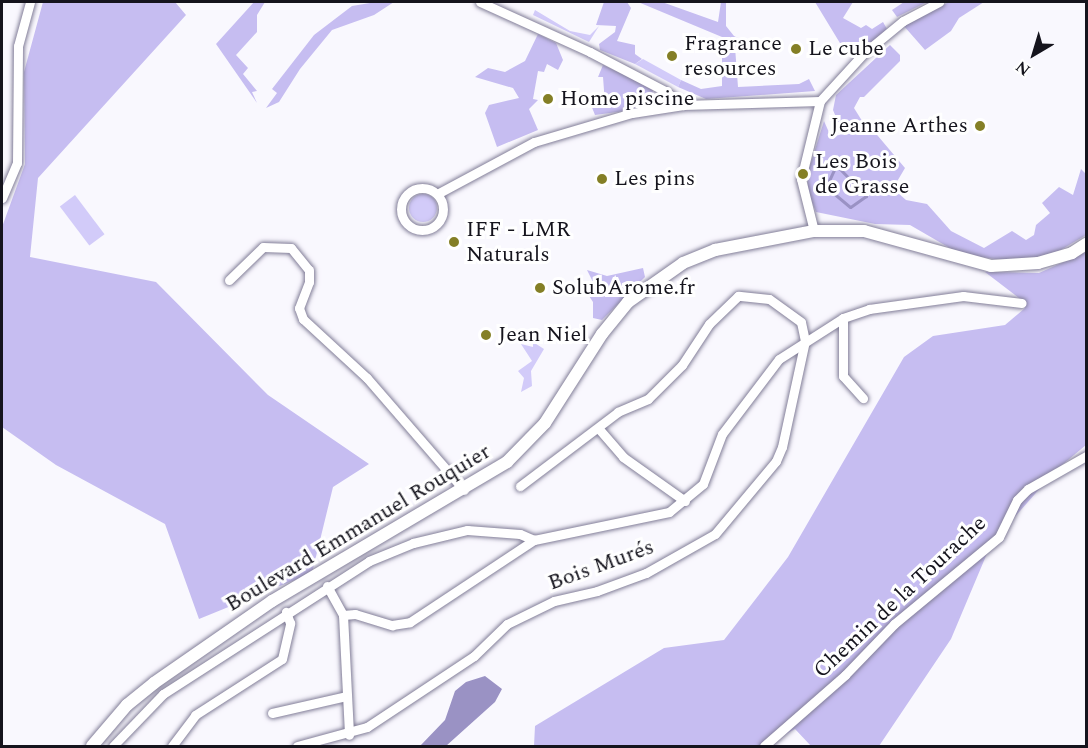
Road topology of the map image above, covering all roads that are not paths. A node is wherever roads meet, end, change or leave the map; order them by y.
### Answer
1 (30, 2) edge
2 (480, 2) edge
3 (939, 2) edge
4 (820, 101) junction
5 (682, 105) junction
6 (437, 194) junction
7 (2, 198) edge
8 (814, 231) junction
9 (1086, 244) edge
10 (230, 280) dead end
11 (1023, 303) dead end
12 (843, 318) junction
13 (806, 341) junction
14 (863, 398) dead end
15 (598, 429) junction
16 (1086, 456) edge
17 (520, 486) dead end
18 (464, 490) junction
19 (685, 501) junction
20 (534, 540) junction
21 (327, 586) junction
22 (286, 612) junction
23 (343, 615) junction
24 (347, 696) junction
25 (272, 713) dead end
26 (349, 735) junction
27 (92, 747) edge
28 (113, 747) edge
29 (172, 747) edge
30 (297, 747) edge
31 (764, 747) edge

1 - 7 street
2 - 5 street
3 - 4 street
4 - 5 street
4 - 8 street
5 - 6 street
6 - 6 street
8 - 9 street, Boulevard Emmanuel Rouquier
8 - 18 street, Boulevard Emmanuel Rouquier
10 - 18 street
11 - 12 street, Bois Murés
12 - 13 street, Bois Murés
12 - 14 street
13 - 15 street
13 - 19 street, Bois Murés
13 - 26 street, Bois Murés
15 - 17 street
15 - 19 street
16 - 31 street, Chemin de la Tourache
18 - 27 street, Boulevard Emmanuel Rouquier
19 - 20 street, Bois Murés
20 - 21 street, Bois Murés
20 - 23 street, Bois Murés
21 - 22 street, Bois Murés
21 - 23 street
22 - 28 street, Bois Murés
22 - 29 street
23 - 24 street
24 - 25 street
24 - 26 street
26 - 30 street, Bois Murés

